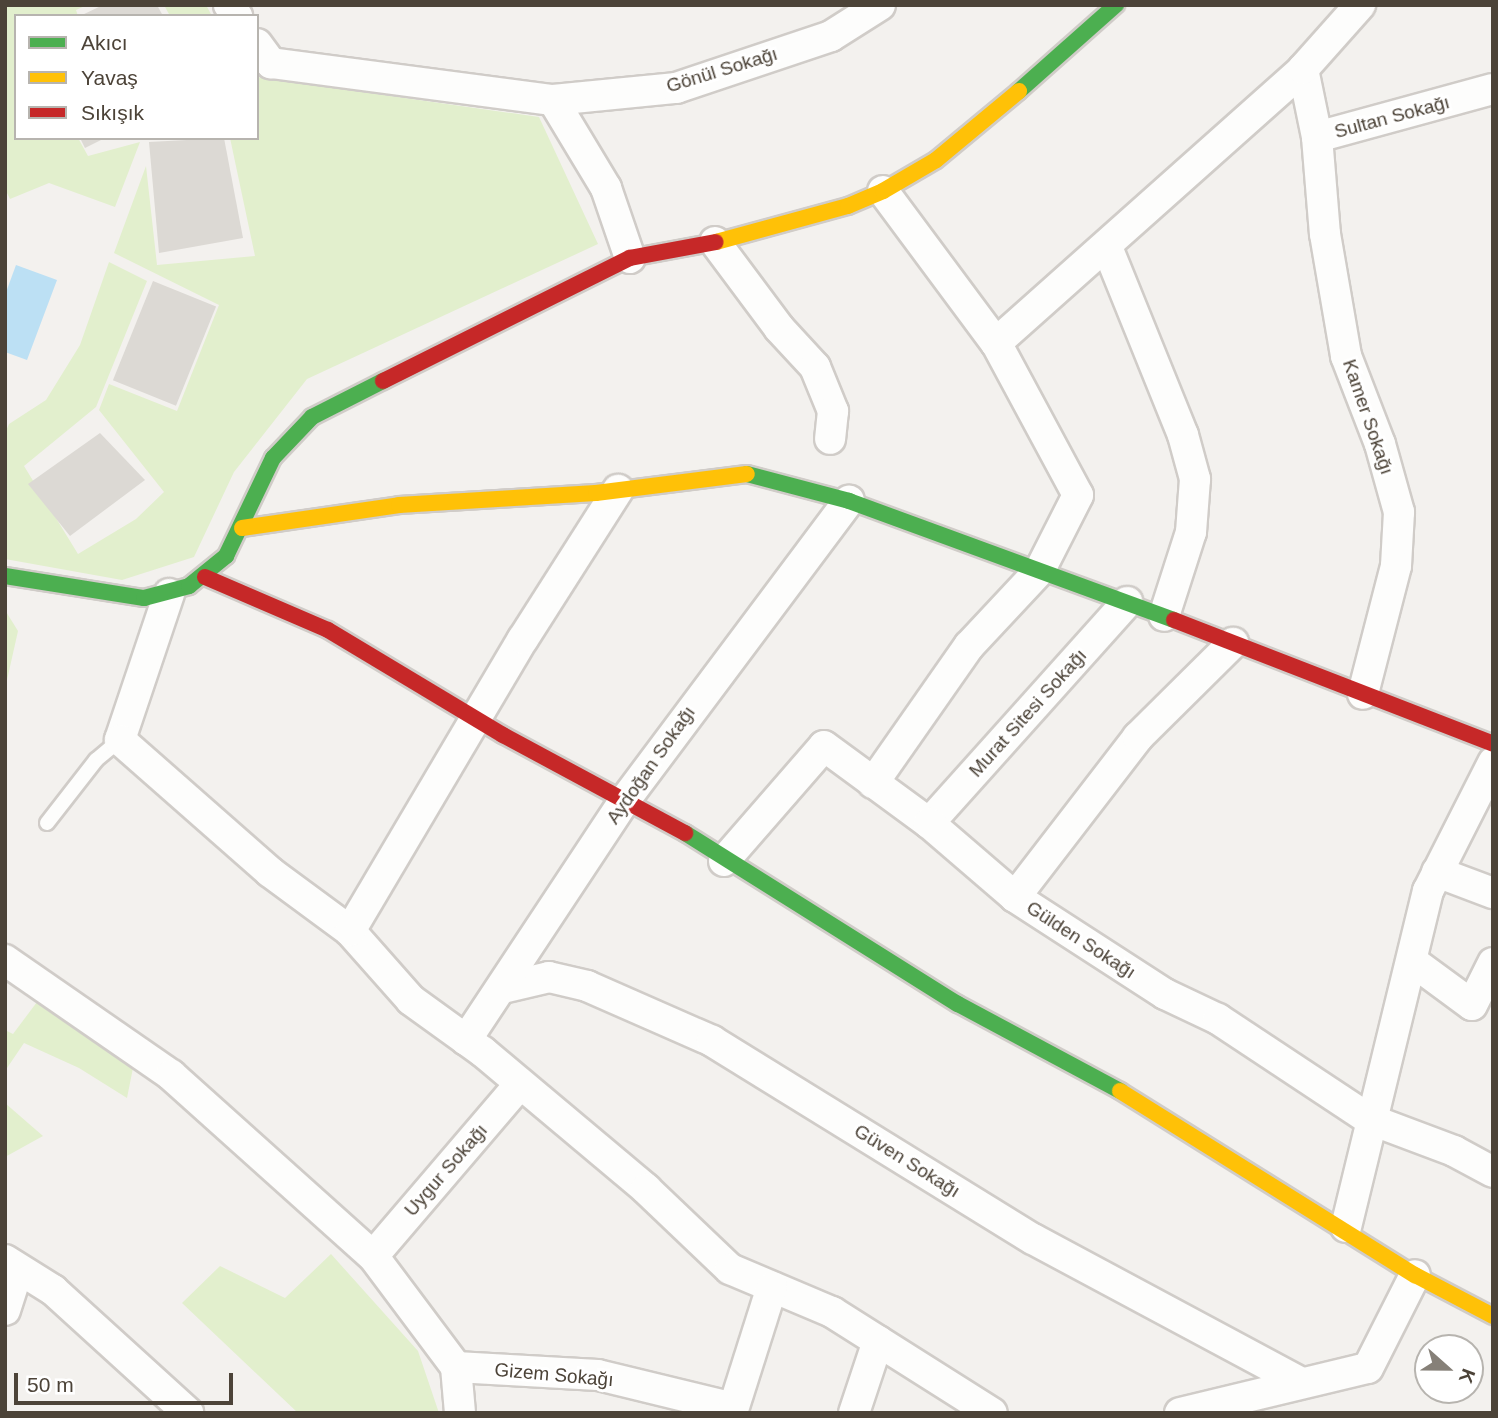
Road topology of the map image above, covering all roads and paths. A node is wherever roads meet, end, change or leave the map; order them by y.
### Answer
1 (880, 5) edge
2 (1116, 5) edge
3 (1360, 5) edge
4 (259, 47) edge
5 (1303, 69) junction
6 (1493, 89) edge
7 (553, 100) junction
8 (1317, 137) junction
9 (883, 191) junction
10 (715, 242) junction
11 (1107, 247) junction
12 (630, 257) junction
13 (996, 344) junction
14 (830, 439) dead end
15 (618, 490) junction
16 (849, 501) junction
17 (242, 528) junction
18 (1040, 570) junction
19 (5, 576) edge
20 (205, 577) junction
21 (169, 594) junction
22 (1127, 602) junction
23 (1164, 616) junction
24 (1233, 643) junction
25 (1363, 694) junction
26 (478, 720) junction
27 (120, 740) junction
28 (1493, 744) edge
29 (1493, 763) edge
30 (873, 783) junction
31 (625, 800) junction
32 (929, 823) junction
33 (47, 824) dead end
34 (724, 861) junction
35 (1437, 872) junction
36 (1493, 893) edge
37 (1015, 897) junction
38 (350, 931) junction
39 (5, 960) edge
40 (1412, 961) junction
41 (1493, 963) edge
42 (503, 988) junction
43 (1482, 1012) edge
44 (466, 1040) junction
45 (520, 1084) junction
46 (1369, 1119) junction
47 (1493, 1172) edge
48 (1346, 1227) junction
49 (373, 1256) junction
50 (1415, 1275) junction
51 (7, 1285) edge
52 (772, 1287) junction
53 (1493, 1316) edge
54 (878, 1341) junction
55 (456, 1367) junction
56 (1301, 1383) junction
57 (732, 1410) edge
58 (188, 1413) edge
59 (460, 1413) edge
60 (854, 1413) edge
61 (992, 1413) edge
62 (1180, 1413) edge

1 - 7 street, Gönül Sokağı
2 - 9 street
3 - 5 street
4 - 7 street, Gönül Sokağı
5 - 8 street, Sultan Sokağı
5 - 11 street
6 - 8 street, Sultan Sokağı
7 - 12 street
8 - 25 street, Kamer Sokağı
9 - 10 street
9 - 13 street
10 - 12 street
10 - 14 street
11 - 13 street
11 - 23 street
12 - 17 street
13 - 18 street
15 - 16 street
15 - 17 street
15 - 26 street
16 - 18 street
16 - 31 street, Aydoğan Sokağı
17 - 20 street
18 - 22 street
18 - 30 street
19 - 21 street
20 - 21 street
20 - 26 street
21 - 27 street
22 - 23 street
22 - 32 street, Murat Sitesi Sokağı
23 - 24 street
24 - 25 street
24 - 37 street
25 - 28 street
26 - 31 street
26 - 38 street
27 - 33 lane
27 - 38 street
29 - 35 street
30 - 32 street, Gülden Sokağı
30 - 34 street, Gülden Sokağı
31 - 34 street
31 - 42 street, Aydoğan Sokağı
32 - 37 street, Gülden Sokağı
34 - 48 street
35 - 36 street
35 - 40 street
37 - 46 street, Gülden Sokağı
38 - 44 street
39 - 49 street
40 - 43 street
40 - 46 street
41 - 43 street
42 - 44 street, Aydoğan Sokağı
42 - 56 street, Güven Sokağı
44 - 45 street
45 - 49 street, Uygur Sokağı
45 - 52 street
46 - 47 street, Gülden Sokağı
46 - 48 street
48 - 50 street
49 - 55 street
50 - 53 street
50 - 56 street
51 - 58 street
52 - 54 street
52 - 57 street
54 - 60 street
54 - 61 street
55 - 57 street, Gizem Sokağı
55 - 59 street
56 - 62 street

